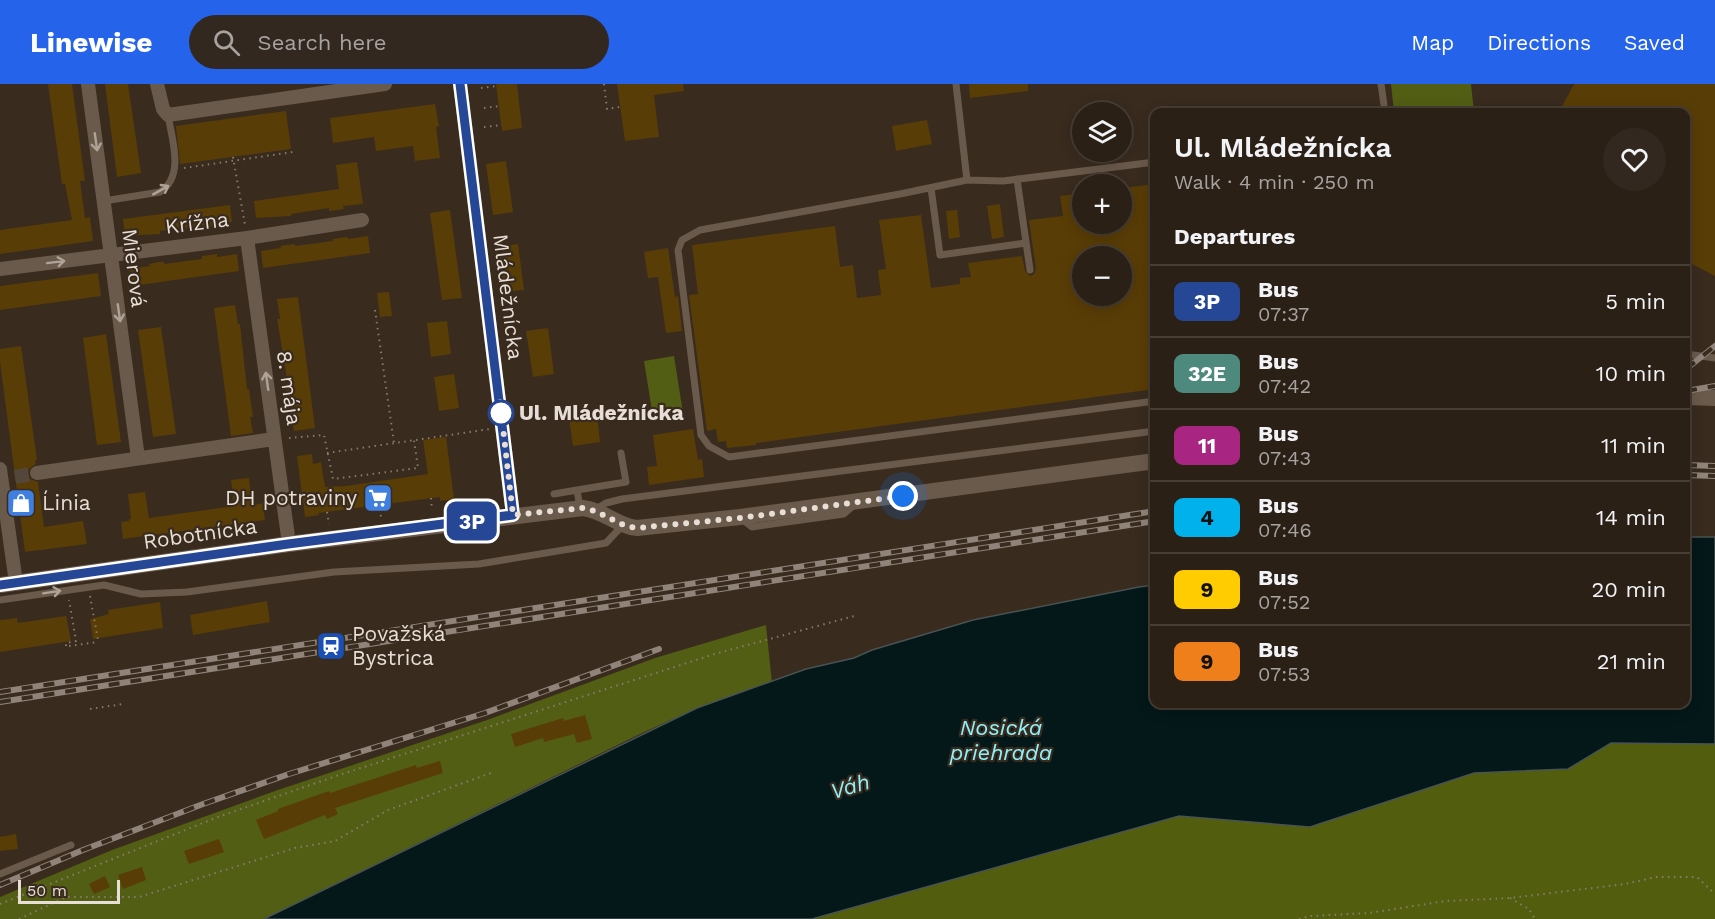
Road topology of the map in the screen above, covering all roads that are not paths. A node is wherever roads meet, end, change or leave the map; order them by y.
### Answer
1 (88, 84) edge
2 (157, 84) edge
3 (386, 84) edge
4 (460, 84) edge
5 (956, 84) edge
6 (1381, 84) edge
7 (303, 90) edge
8 (1384, 108) edge
9 (168, 115) junction
10 (1150, 163) edge
11 (1017, 179) junction
12 (967, 180) junction
13 (931, 188) junction
14 (104, 201) junction
15 (362, 220) dead end
16 (247, 238) junction
17 (1026, 243) junction
18 (111, 255) junction
19 (0, 269) edge
20 (1030, 270) dead end
21 (1690, 355) edge
22 (1715, 358) edge
23 (1690, 397) edge
24 (1715, 398) edge
25 (1150, 402) edge
26 (1150, 432) edge
27 (274, 440) junction
28 (621, 453) dead end
29 (138, 458) junction
30 (1150, 462) edge
31 (37, 473) tunnel mouth
32 (4, 476) edge
33 (577, 490) junction
34 (554, 494) dead end
35 (587, 509) junction
36 (513, 515) junction
37 (623, 525) junction
38 (288, 544) junction
39 (105, 577) junction
40 (8, 584) edge
41 (0, 600) edge
42 (70, 845) dead end
43 (0, 874) edge

1 -> 14 street, Mierová
2 - 9 street
3 - 7 street
4 - 36 street, Mládežnícka
5 - 12 lane
6 - 8 lane
7 - 9 street
14 -> 9 lane
10 - 11 lane
11 - 12 lane
11 - 17 lane
12 - 13 lane
13 - 17 lane
13 - 25 lane
14 - 18 street, Mierová
15 - 16 street, Krížna
16 - 18 street, Krížna
27 -> 16 street, 8. mája
17 - 20 lane
19 -> 18 street, Krížna
18 -> 29 street, Mierová
21 - 22 lane
23 - 24 street
26 - 35 lane
27 - 29 street
27 - 38 street, 8. mája
28 - 33 lane
29 - 31 street
30 - 37 street
32 - 40 street
33 - 34 lane
33 - 35 lane
35 - 36 street, Robotnícka
35 - 37 street
36 - 38 street, Robotnícka
37 - 39 lane
38 - 39 street, Robotnícka
39 - 40 street, Robotnícka
41 -> 39 lane
42 - 43 lane

